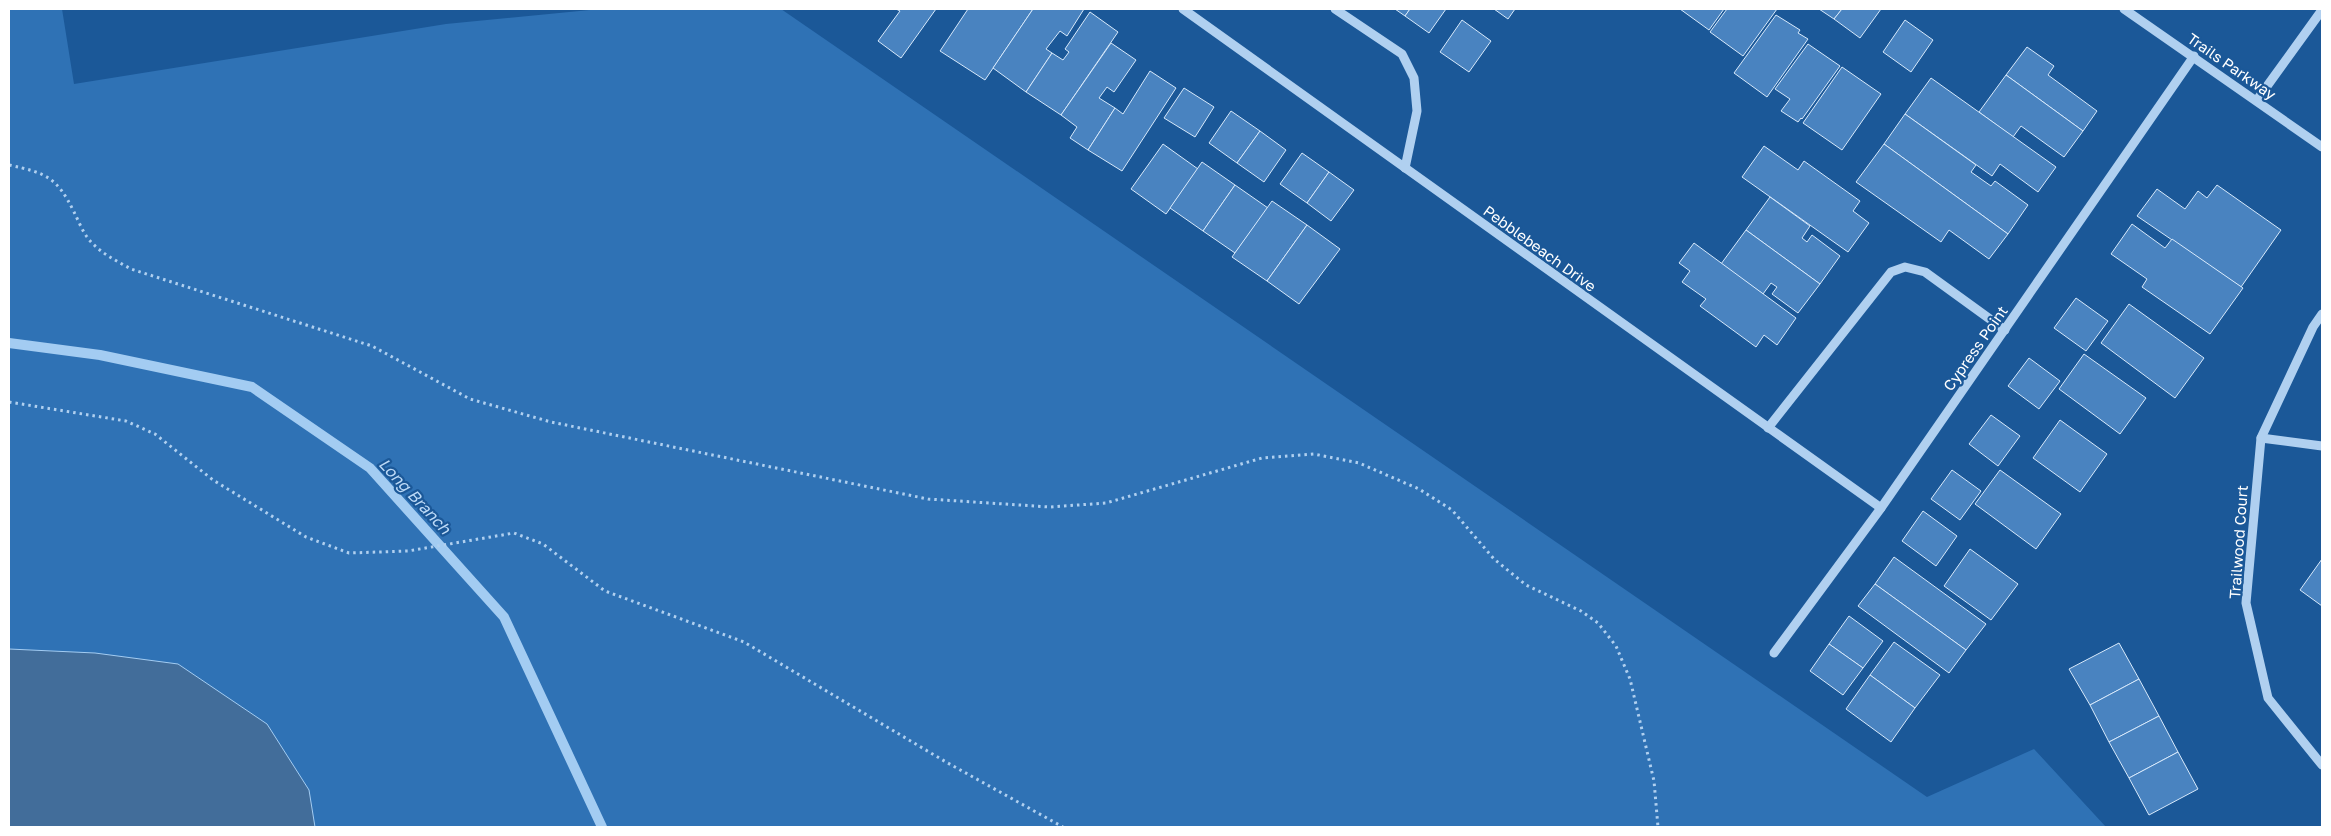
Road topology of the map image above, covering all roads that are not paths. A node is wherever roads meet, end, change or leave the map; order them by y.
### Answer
1 (1183, 9) edge
2 (1335, 9) edge
3 (2124, 9) edge
4 (2322, 10) edge
5 (2194, 56) junction
6 (2257, 100) junction
7 (2322, 147) edge
8 (1405, 168) junction
9 (2322, 314) edge
10 (2005, 330) junction
11 (1768, 428) junction
12 (2261, 438) junction
13 (2322, 446) edge
14 (1881, 508) junction
15 (1774, 653) dead end
16 (2322, 765) edge

1 - 8 street, Pebblebeach Drive
2 - 8 street
3 - 5 street, Trails Parkway
4 - 6 street
5 - 6 street, Trails Parkway
5 - 10 street, Cypress Point
6 - 7 street, Trails Parkway
8 - 11 street, Pebblebeach Drive
9 - 12 street, Trailwood Court
10 - 11 street
10 - 14 street, Cypress Point
11 - 14 street, Pebblebeach Drive
12 - 13 street
12 - 16 street, Trailwood Court
14 - 15 street, Cypress Point

